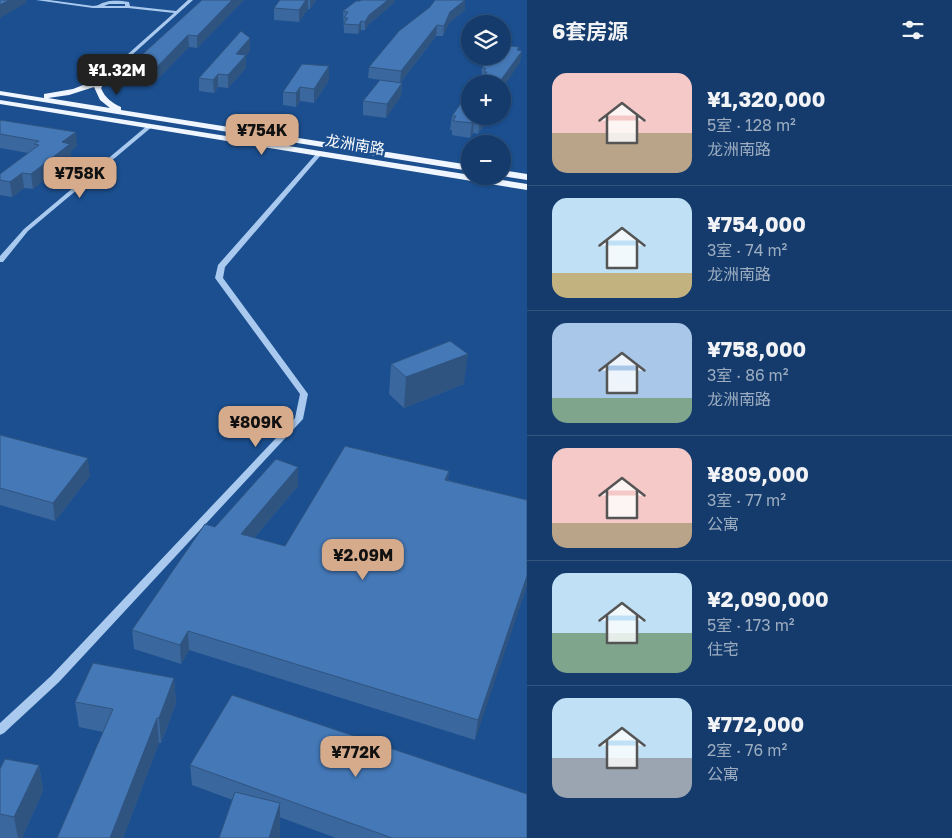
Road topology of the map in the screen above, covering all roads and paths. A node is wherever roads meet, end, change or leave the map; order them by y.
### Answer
1 (38, 0) edge
2 (191, 0) edge
3 (177, 12) junction
4 (103, 79) junction
5 (0, 93) edge
6 (24, 97) junction
7 (0, 102) edge
8 (125, 113) junction
9 (150, 126) junction
10 (319, 154) junction
11 (461, 167) edge
12 (511, 174) edge
13 (527, 177) edge
14 (527, 187) edge
15 (0, 260) edge
16 (0, 730) edge

1 - 3 street
2 - 3 street
3 - 4 street
4 - 6 main road
4 - 8 main road
5 - 6 main road, 龙洲南路
6 - 8 main road, 龙洲南路
7 - 9 main road, 龙洲南路
8 - 11 main road, 龙洲南路
9 - 10 main road, 龙洲南路
9 - 15 street
10 - 14 main road, 龙洲南路
10 - 16 street
12 - 13 main road

